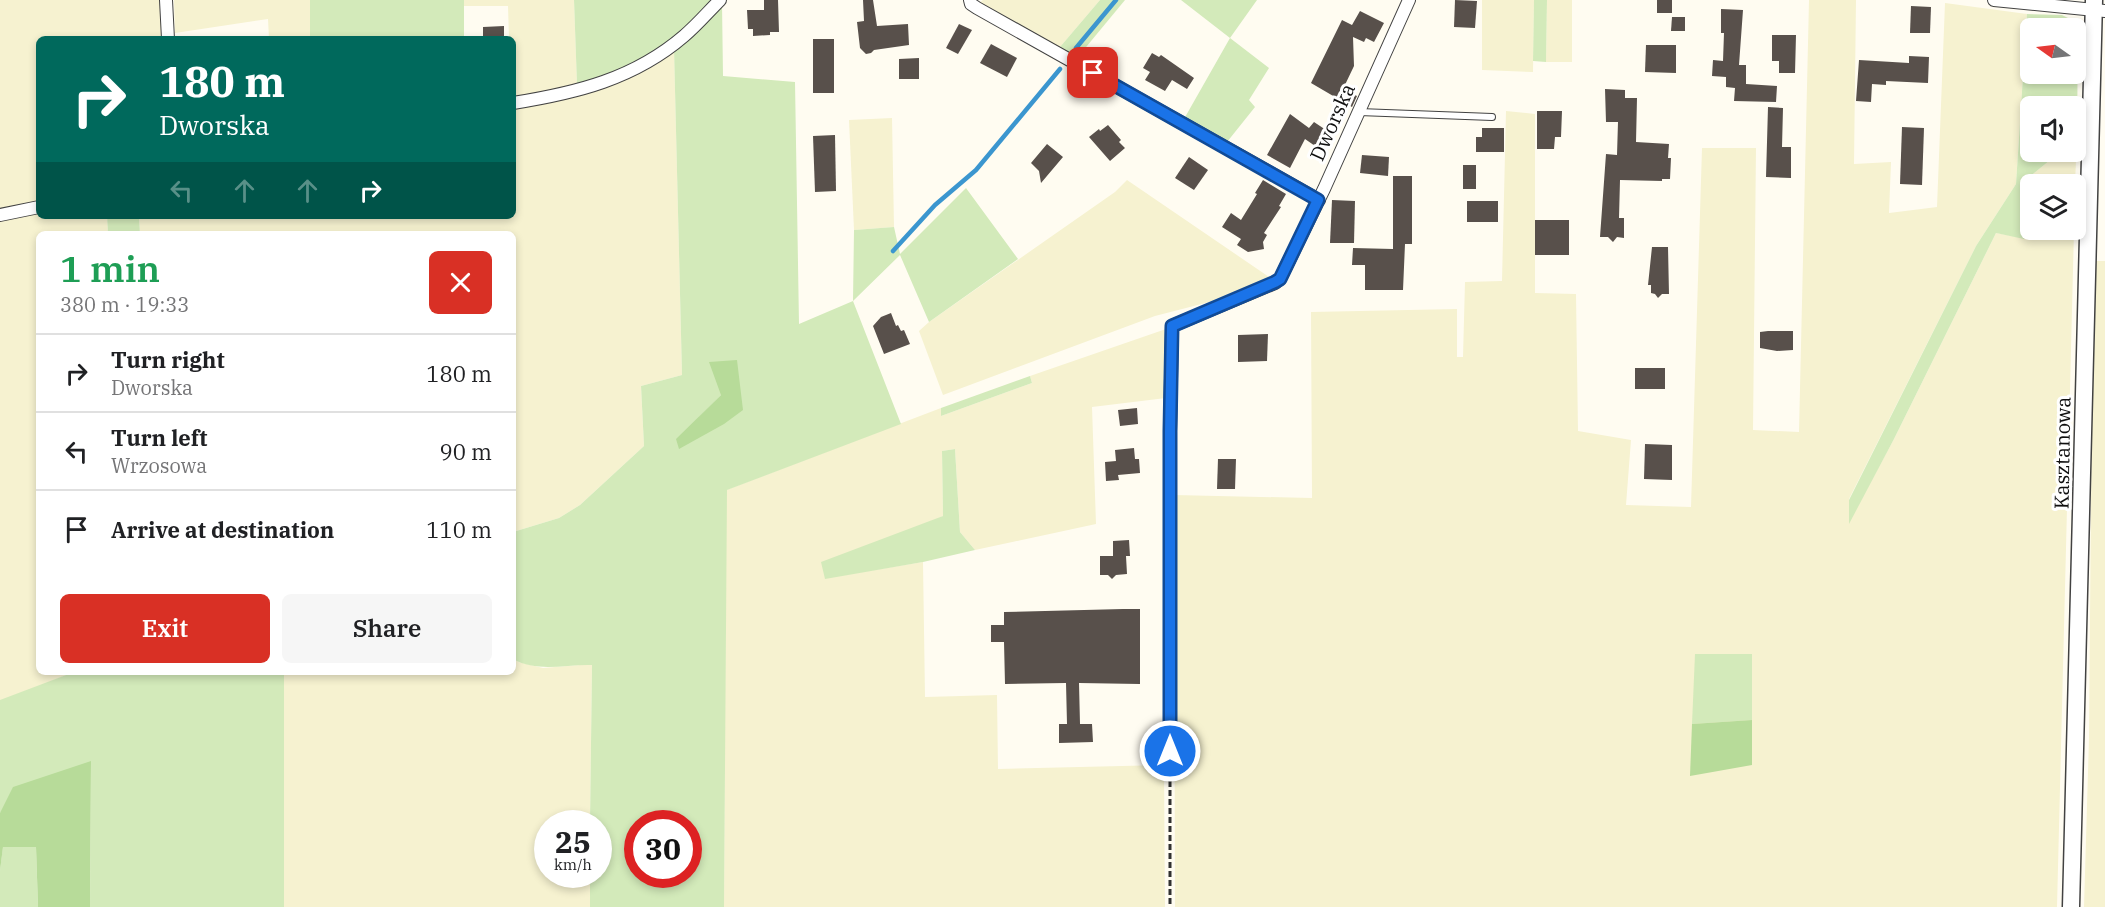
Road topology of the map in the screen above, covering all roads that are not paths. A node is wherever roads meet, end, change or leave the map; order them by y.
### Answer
1 (166, 0) edge
2 (720, 0) edge
3 (970, 0) edge
4 (1409, 0) edge
5 (1994, 0) edge
6 (2097, 6) edge
7 (168, 36) edge
8 (516, 102) edge
9 (1358, 112) junction
10 (1492, 117) dead end
11 (1318, 200) junction
12 (36, 208) edge
13 (0, 215) edge
14 (1170, 761) road end
15 (2072, 907) edge

1 - 7 street
2 - 8 street
3 - 11 street
4 - 9 street, Dworska
5 - 6 street
6 - 15 street, Kasztanowa
9 - 10 lane
9 - 11 street, Dworska
11 - 14 street, Dworska
12 - 13 street

